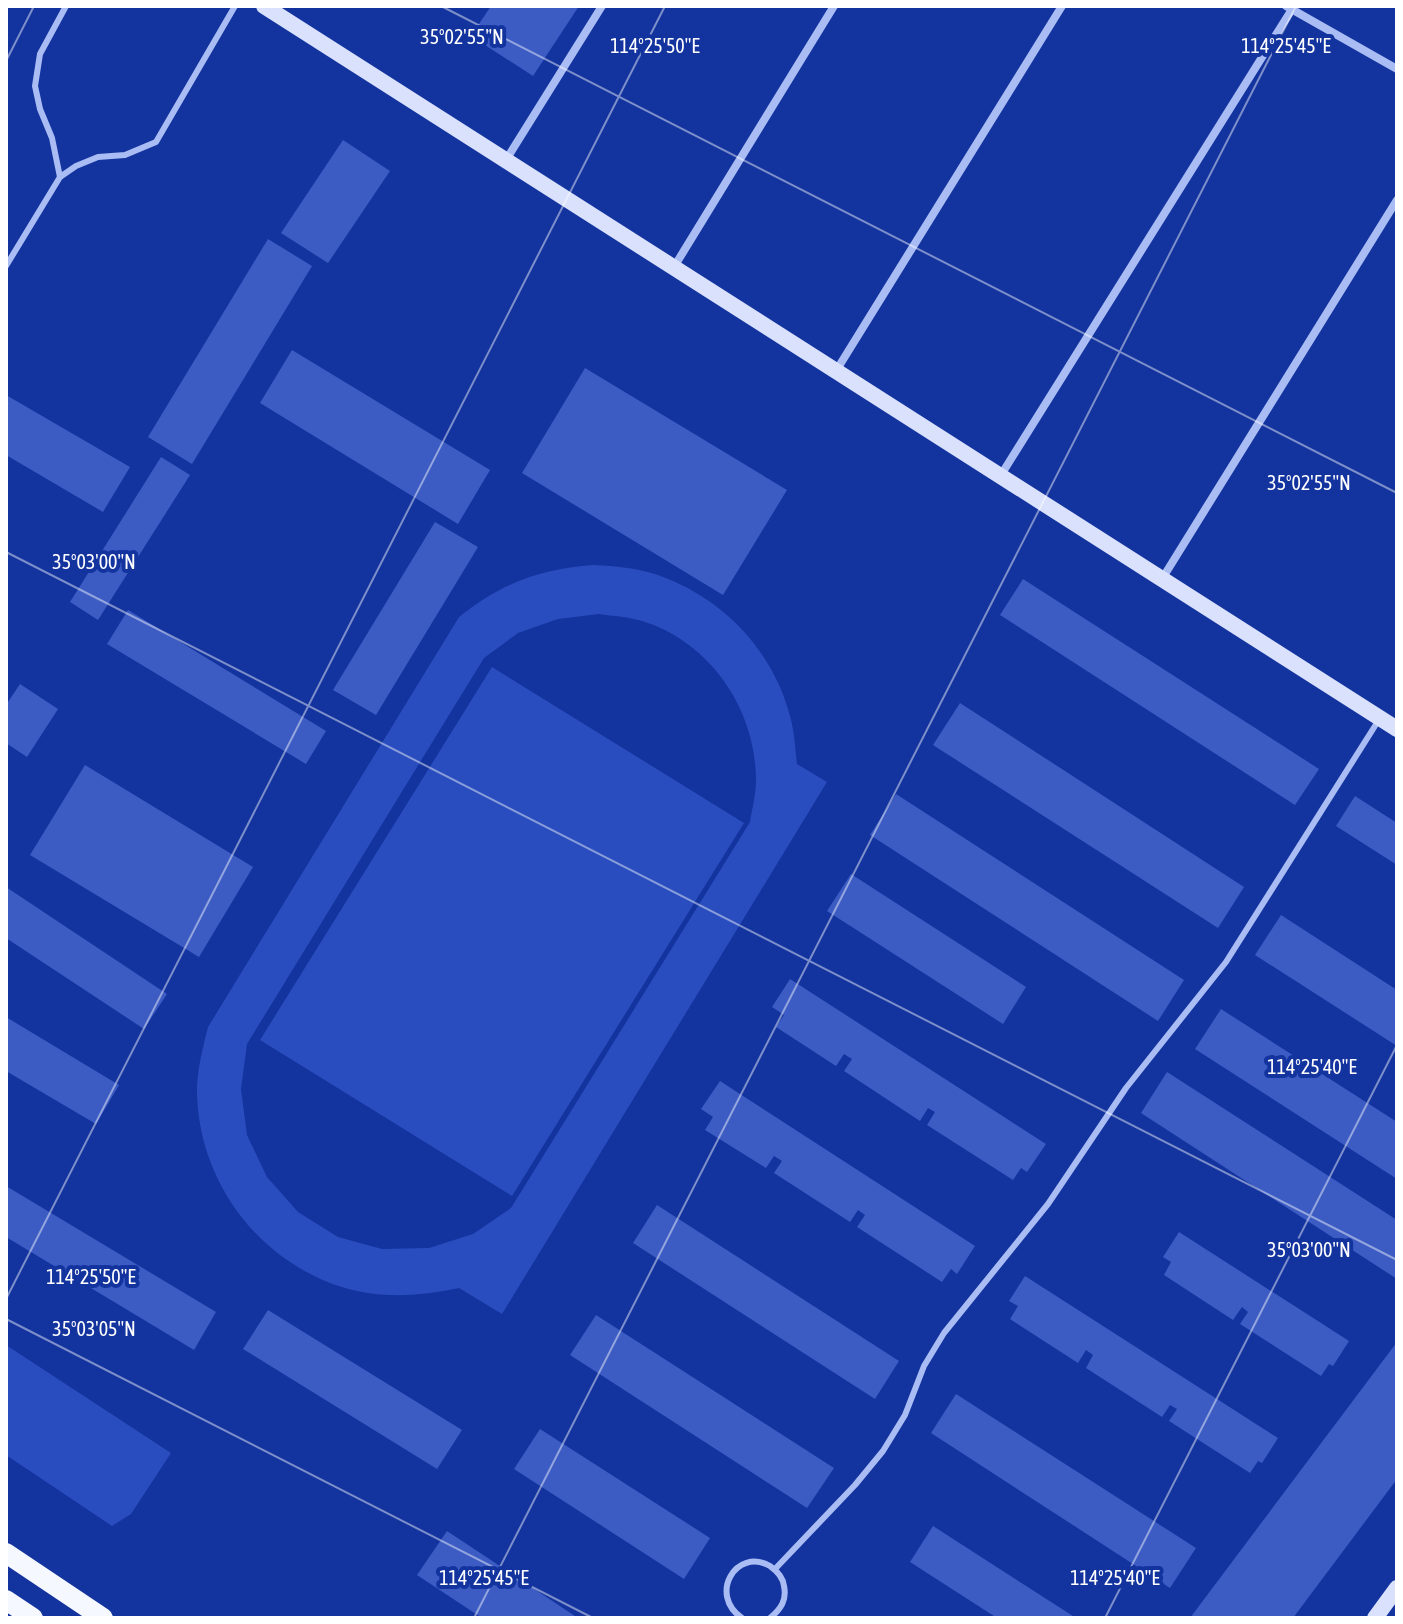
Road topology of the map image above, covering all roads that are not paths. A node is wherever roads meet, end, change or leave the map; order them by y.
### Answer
1 (66, 6) edge
2 (235, 6) edge
3 (264, 6) edge
4 (602, 6) edge
5 (834, 6) edge
6 (1062, 6) edge
7 (1290, 7) edge
8 (1397, 69) edge
9 (506, 161) junction
10 (60, 177) junction
11 (1397, 200) edge
12 (6, 266) edge
13 (673, 268) junction
14 (836, 371) junction
15 (1000, 476) junction
16 (1162, 579) junction
17 (1380, 718) junction
18 (1397, 729) edge
19 (6, 1553) edge
20 (775, 1569) junction
21 (1397, 1588) edge
22 (6, 1600) edge
23 (739, 1617) edge
24 (33, 1618) edge
25 (103, 1618) edge
26 (770, 1618) edge
27 (1375, 1618) edge

1 - 10 lane
2 - 10 lane
3 - 9 street
4 - 9 street
5 - 13 street
6 - 14 street
7 - 8 street
7 - 15 street
9 - 13 street
10 - 12 lane
11 - 16 street
13 - 14 street
14 - 15 street
15 - 16 street
16 - 17 street
17 - 18 street
17 - 20 lane
19 - 25 main road
20 - 23 lane
20 - 26 lane
21 - 27 street
22 - 24 main road

